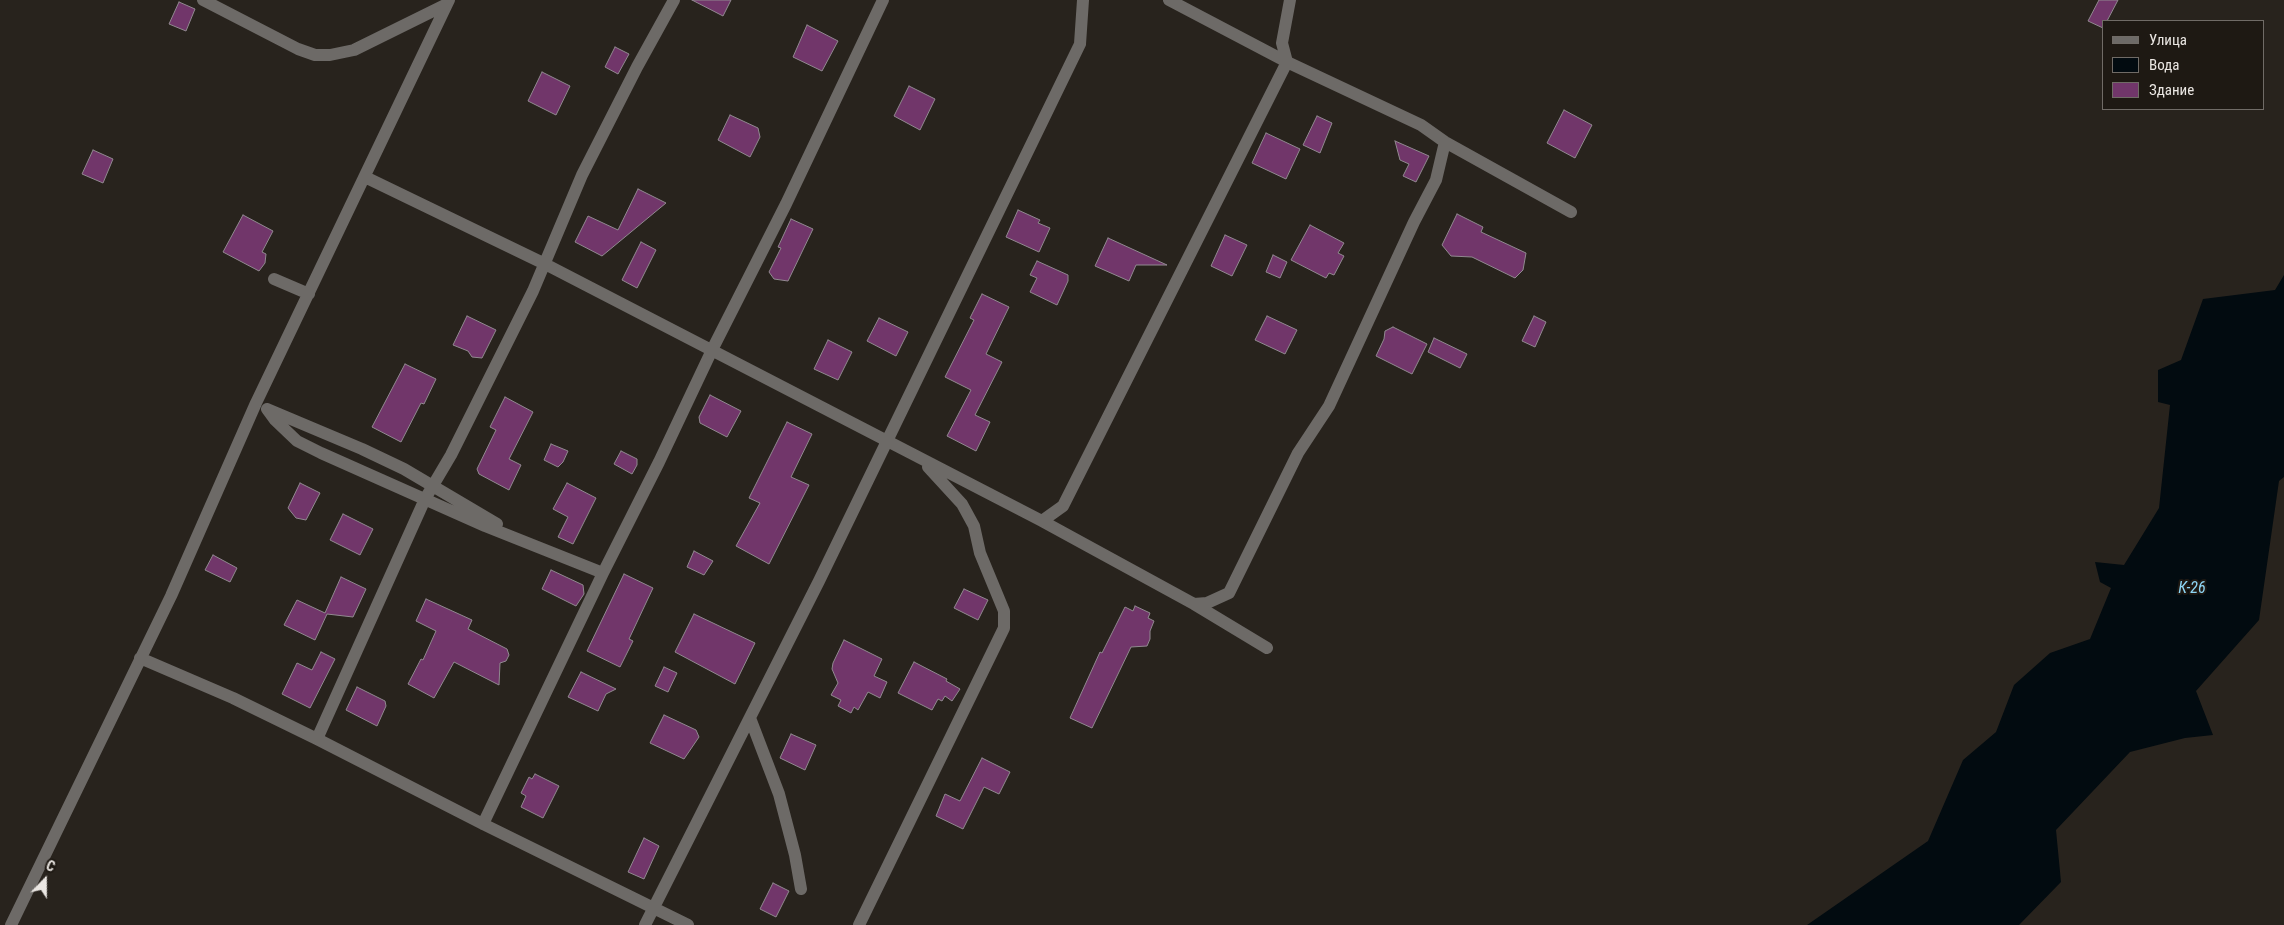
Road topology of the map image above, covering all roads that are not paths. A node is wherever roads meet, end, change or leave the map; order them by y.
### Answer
1 (202, 0) edge
2 (674, 0) edge
3 (883, 0) edge
4 (1083, 0) edge
5 (1170, 0) edge
6 (1290, 0) edge
7 (448, 2) edge
8 (1287, 62) junction
9 (1445, 142) junction
10 (365, 177) junction
11 (1572, 212) dead end
12 (545, 264) junction
13 (274, 279) dead end
14 (309, 294) junction
15 (712, 350) junction
16 (262, 406) junction
17 (886, 442) junction
18 (921, 460) junction
19 (433, 485) junction
20 (425, 499) junction
21 (1042, 522) junction
22 (513, 537) junction
23 (603, 573) junction
24 (1194, 604) junction
25 (1267, 648) dead end
26 (140, 658) junction
27 (750, 718) junction
28 (317, 739) junction
29 (483, 824) junction
30 (801, 888) dead end
31 (653, 909) junction
32 (11, 925) edge
33 (645, 925) edge
34 (688, 925) edge
35 (860, 925) edge

1 - 7 street
2 - 12 street
3 - 15 street
4 - 17 street
5 - 8 street
6 - 8 street
7 - 10 street
8 - 9 street
8 - 21 street
9 - 11 street
9 - 24 street
10 - 12 street
10 - 14 street
12 - 15 street
12 - 19 street
13 - 14 street
14 - 16 street
15 - 17 street
15 - 23 street
16 - 19 street
16 - 20 street
16 - 26 street
17 - 18 street
17 - 27 street
18 - 21 street
18 - 35 street
19 - 20 street
19 - 22 street
20 - 22 street
20 - 28 street
21 - 24 street
22 - 23 street
23 - 29 street
24 - 25 street
26 - 28 street
26 - 32 street
27 - 30 street
27 - 31 street
28 - 29 street
29 - 31 street
31 - 33 street
31 - 34 street

